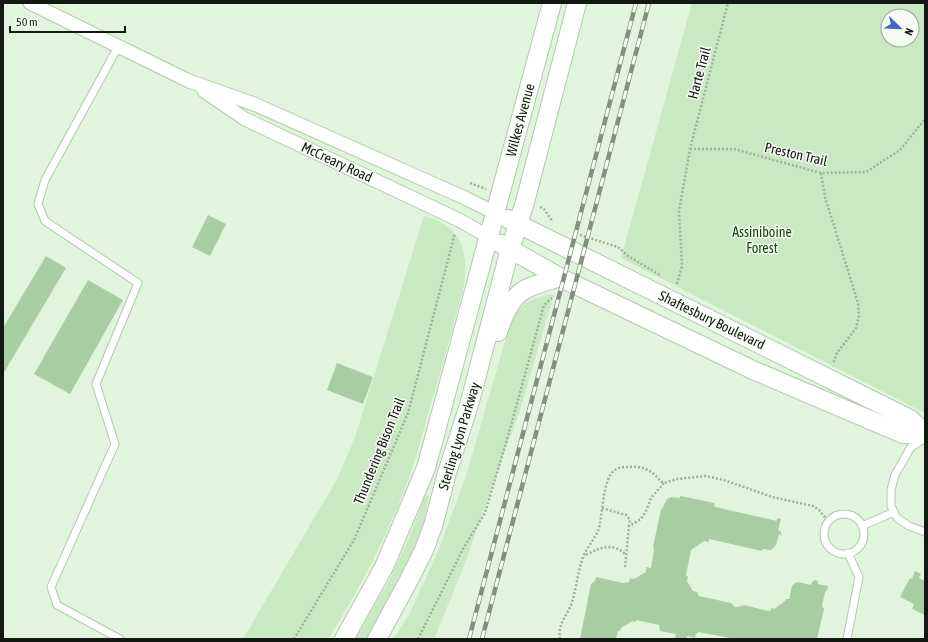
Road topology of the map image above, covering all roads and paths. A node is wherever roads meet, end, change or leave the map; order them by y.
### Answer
1 (30, 3) edge
2 (552, 3) edge
3 (577, 3) edge
4 (728, 3) edge
5 (118, 47) junction
6 (189, 81) junction
7 (925, 120) edge
8 (690, 149) junction
9 (821, 173) junction
10 (544, 209) dead end
11 (495, 213) junction
12 (518, 224) junction
13 (558, 225) dead end
14 (455, 233) dead end
15 (575, 234) dead end
16 (489, 237) junction
17 (586, 237) junction
18 (510, 249) junction
19 (580, 255) junction
20 (665, 277) dead end
21 (565, 280) junction
22 (671, 280) dead end
23 (832, 366) dead end
24 (469, 404) junction
25 (925, 435) edge
26 (664, 483) junction
27 (602, 508) junction
28 (894, 512) junction
29 (829, 522) junction
30 (629, 526) junction
31 (862, 526) junction
32 (925, 532) edge
33 (848, 553) junction
34 (584, 556) junction
35 (627, 556) junction
36 (625, 567) dead end
37 (120, 639) edge
38 (294, 639) edge
39 (344, 639) edge
40 (377, 639) edge
41 (418, 639) edge
42 (560, 639) edge
43 (847, 639) edge

1 - 5 street, McCreary Road
2 - 11 main road, Wilkes Avenue
3 - 12 main road, Wilkes Avenue
4 - 8 path, Harte Trail
5 - 6 street, McCreary Road
5 - 37 lane
6 - 11 street, McCreary Road
6 - 16 street, McCreary Road
7 - 9 path, Preston Trail
8 - 9 path, Preston Trail
8 - 22 path, Harte Trail
9 - 23 path
10 - 13 path
11 - 12 main road, Shaftesbury Boulevard
11 - 16 main road, Wilkes Avenue
12 - 18 main road, Sterling Lyon Parkway
12 - 19 main road, Shaftesbury Boulevard
14 - 38 path, Thundering Bison Trail
15 - 17 path
16 - 18 main road, Shaftesbury Boulevard
16 - 39 main road, Sterling Lyon Parkway
17 - 19 path
17 - 20 path
18 - 21 main road, Shaftesbury Boulevard
18 - 24 main road, Sterling Lyon Parkway
19 - 25 main road, Shaftesbury Boulevard
21 - 24 main road
21 - 25 main road, Shaftesbury Boulevard
21 - 41 path
24 - 40 main road, Sterling Lyon Parkway
25 - 28 lane
26 - 27 path
26 - 29 path
26 - 30 path
27 - 30 path
27 - 34 path
28 - 31 lane
28 - 32 lane
29 - 31 lane
29 - 33 lane
30 - 35 path
31 - 33 lane
33 - 43 lane
34 - 35 path
34 - 42 path
35 - 36 path

